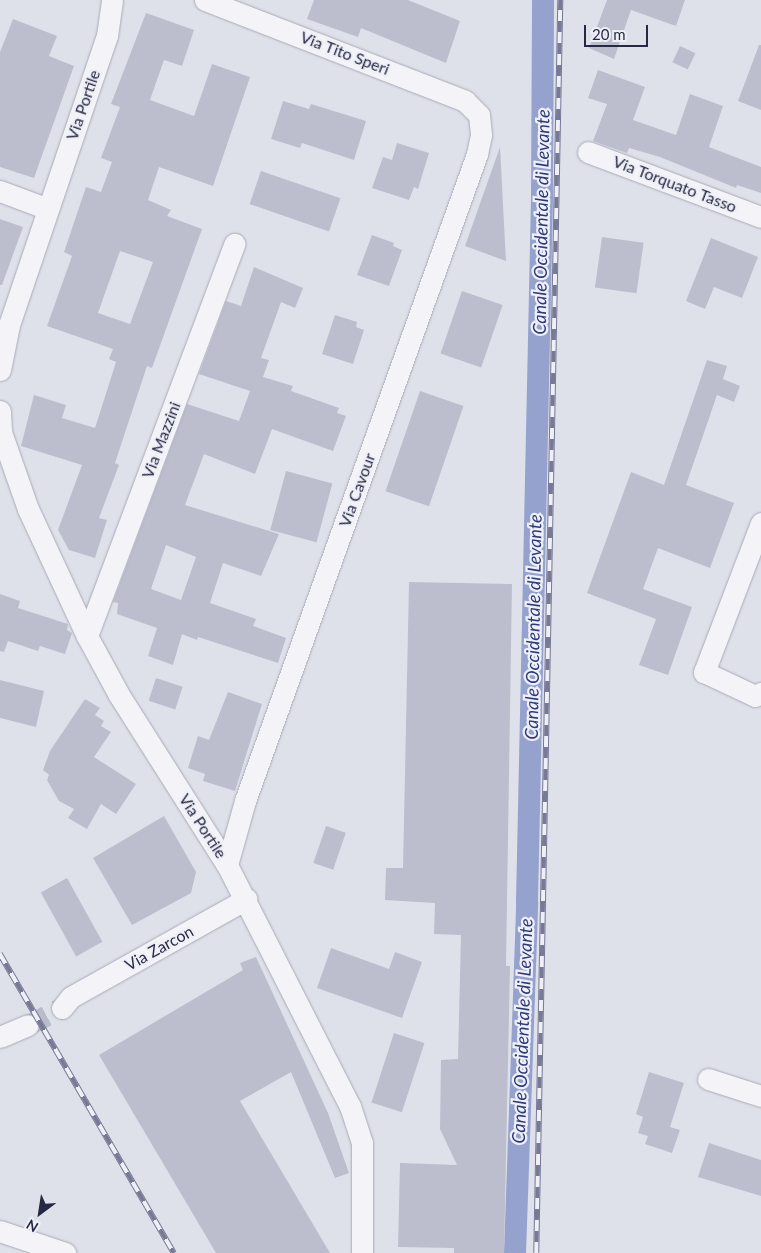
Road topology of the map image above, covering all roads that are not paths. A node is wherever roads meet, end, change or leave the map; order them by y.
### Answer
1 (112, 0) edge
2 (205, 0) edge
3 (479, 115) joint
4 (588, 152) dead end
5 (0, 191) edge
6 (48, 209) junction
7 (761, 216) edge
8 (234, 244) dead end
9 (0, 370) edge
10 (0, 411) edge
11 (761, 523) edge
12 (87, 636) junction
13 (761, 693) edge
14 (227, 865) junction
15 (246, 899) junction
16 (63, 1002) tunnel mouth
17 (708, 1079) dead end
18 (761, 1096) edge
19 (0, 1231) edge
20 (65, 1253) edge
21 (362, 1253) edge

1 - 6 street, Via Portile
2 - 3 street, Via Tito Speri
3 - 14 street, Via Cavour
4 - 7 street, Via Torquato Tasso
5 - 6 street
6 - 9 street, Via Portile
8 - 12 street, Via Mazzini
10 - 12 street, Via Portile
11 - 13 street
12 - 14 street, Via Portile
14 - 15 street, Via Portile
15 - 16 street, Via Zarcon
15 - 21 street, Via Portile
17 - 18 street
19 - 20 street

